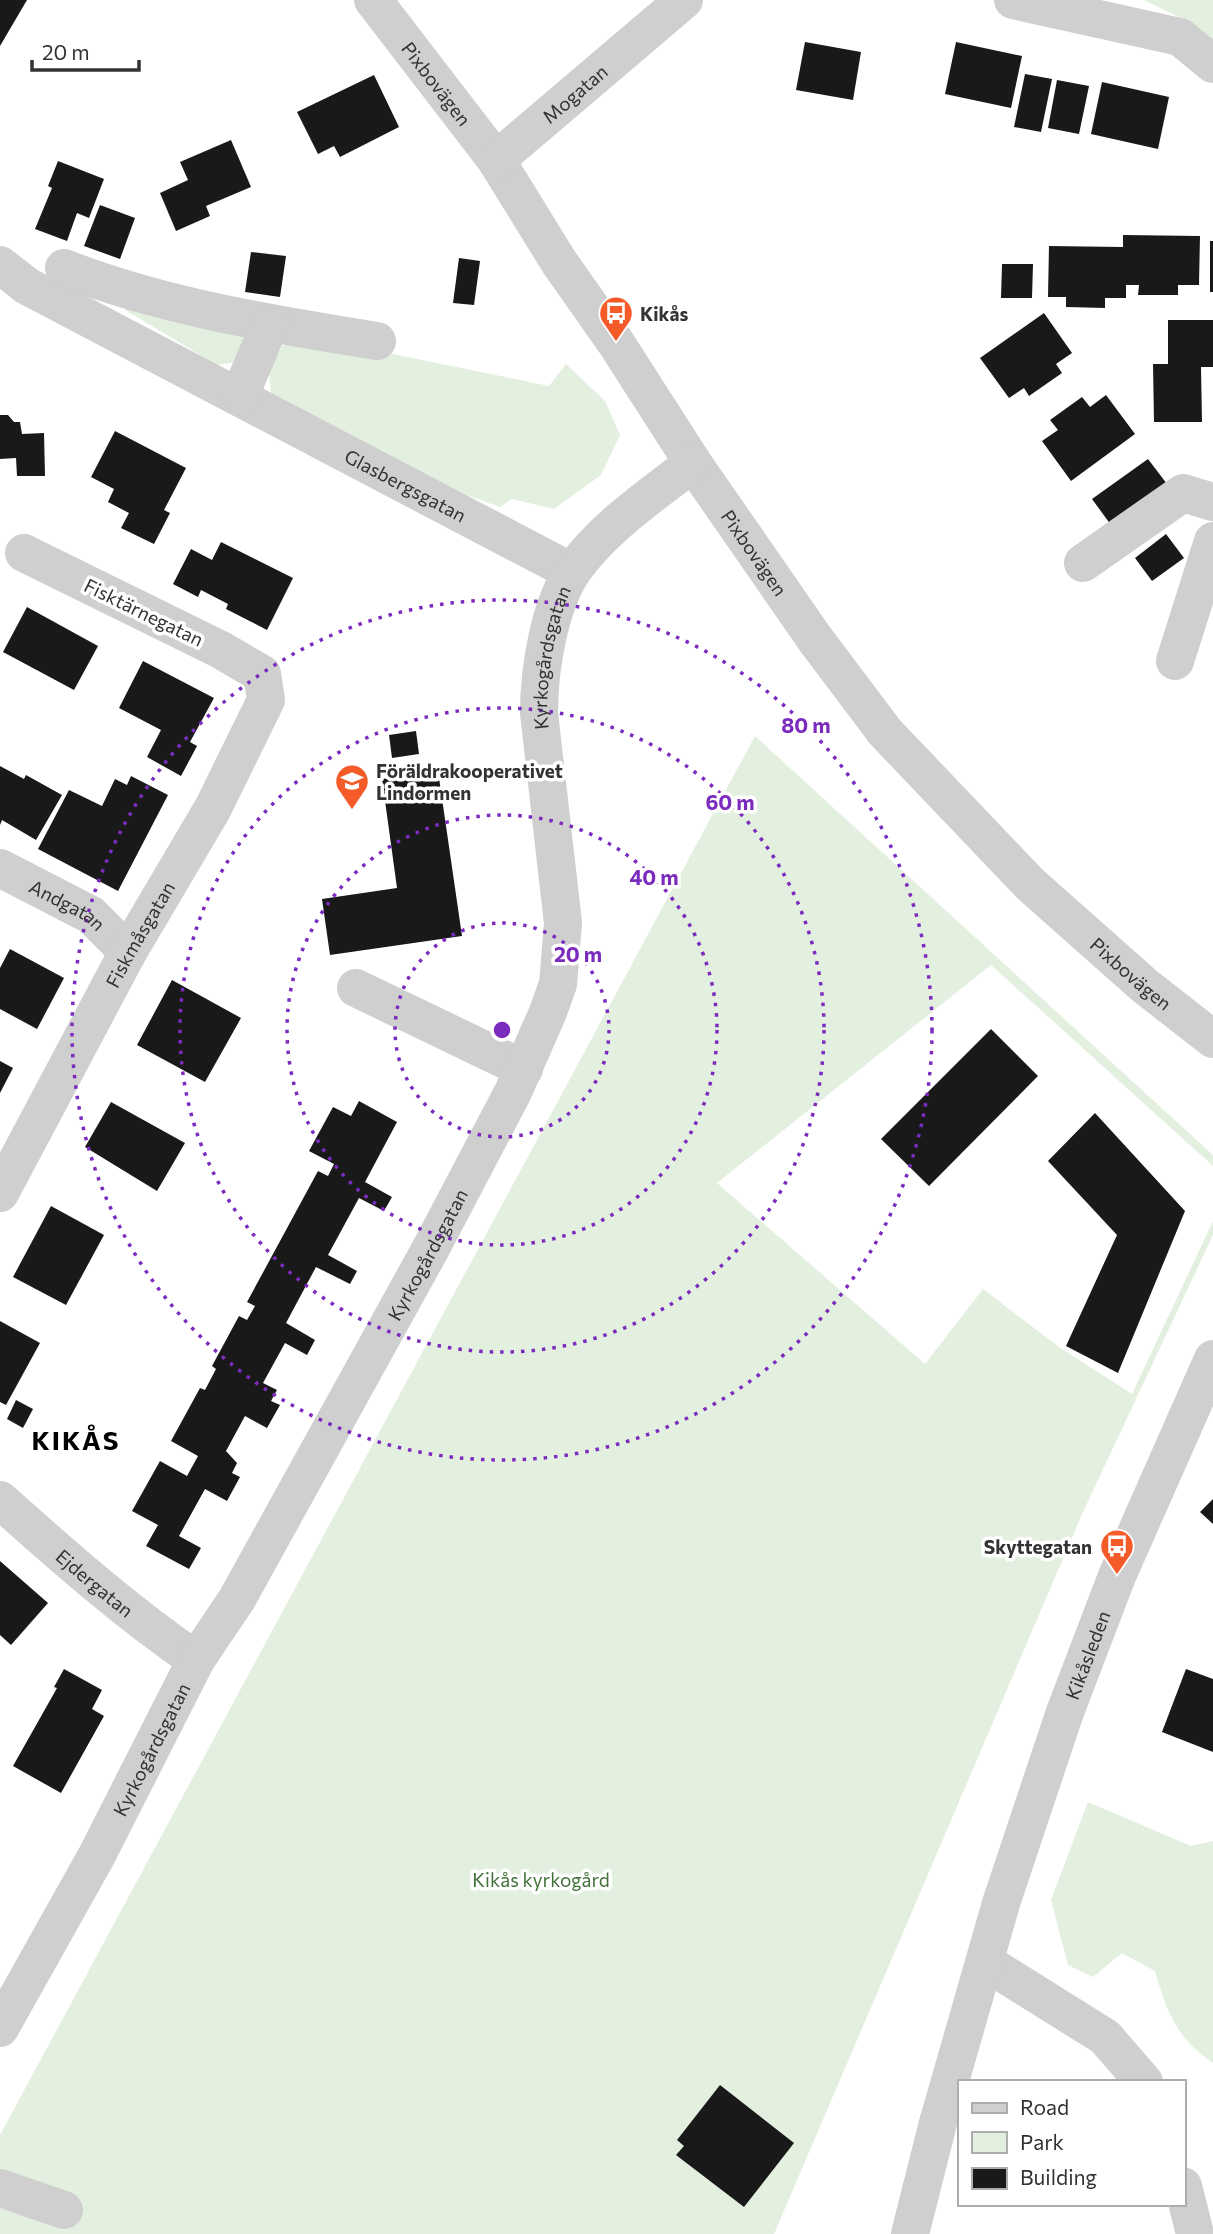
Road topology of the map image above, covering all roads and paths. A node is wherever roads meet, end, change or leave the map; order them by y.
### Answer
1 (373, 0) edge
2 (684, 0) edge
3 (1013, 0) edge
4 (650, 12) edge
5 (1213, 64) edge
6 (496, 160) junction
7 (0, 265) edge
8 (64, 268) dead end
9 (270, 324) junction
10 (377, 341) dead end
11 (240, 395) junction
12 (693, 463) junction
13 (1213, 502) edge
14 (1213, 541) edge
15 (24, 553) dead end
16 (1083, 563) dead end
17 (572, 572) junction
18 (1205, 593) edge
19 (1175, 661) dead end
20 (262, 674) joint
21 (0, 868) edge
22 (128, 952) junction
23 (356, 988) dead end
24 (1213, 1040) edge
25 (524, 1069) junction
26 (0, 1193) edge
27 (1213, 1359) edge
28 (0, 1500) edge
29 (197, 1660) junction
30 (985, 1962) junction
31 (0, 2028) edge
32 (1142, 2080) edge
33 (0, 2188) edge
34 (1185, 2194) edge
35 (64, 2210) dead end
36 (910, 2234) edge
37 (1195, 2234) edge

1 - 6 street, Pixbovägen
2 - 4 street, Mogatan
3 - 5 street
4 - 6 street, Mogatan
6 - 12 street, Pixbovägen
7 - 11 street, Glasbergsgatan
8 - 9 street
9 - 10 street
9 - 11 street
11 - 17 street, Glasbergsgatan
12 - 17 street, Kyrkogårdsgatan
12 - 24 street, Pixbovägen
13 - 16 street
14 - 18 street
15 - 20 street, Fisktärnegatan
17 - 25 street, Kyrkogårdsgatan
18 - 19 street
20 - 22 street, Fiskmåsgatan
21 - 22 street, Andgatan
22 - 26 street, Fiskmåsgatan
23 - 25 street
25 - 29 street, Kyrkogårdsgatan
27 - 30 street, Kikåsleden
28 - 29 street, Ejdergatan
29 - 31 street, Kyrkogårdsgatan
30 - 32 street
30 - 36 street, Kikåsleden
33 - 35 street
34 - 37 street

